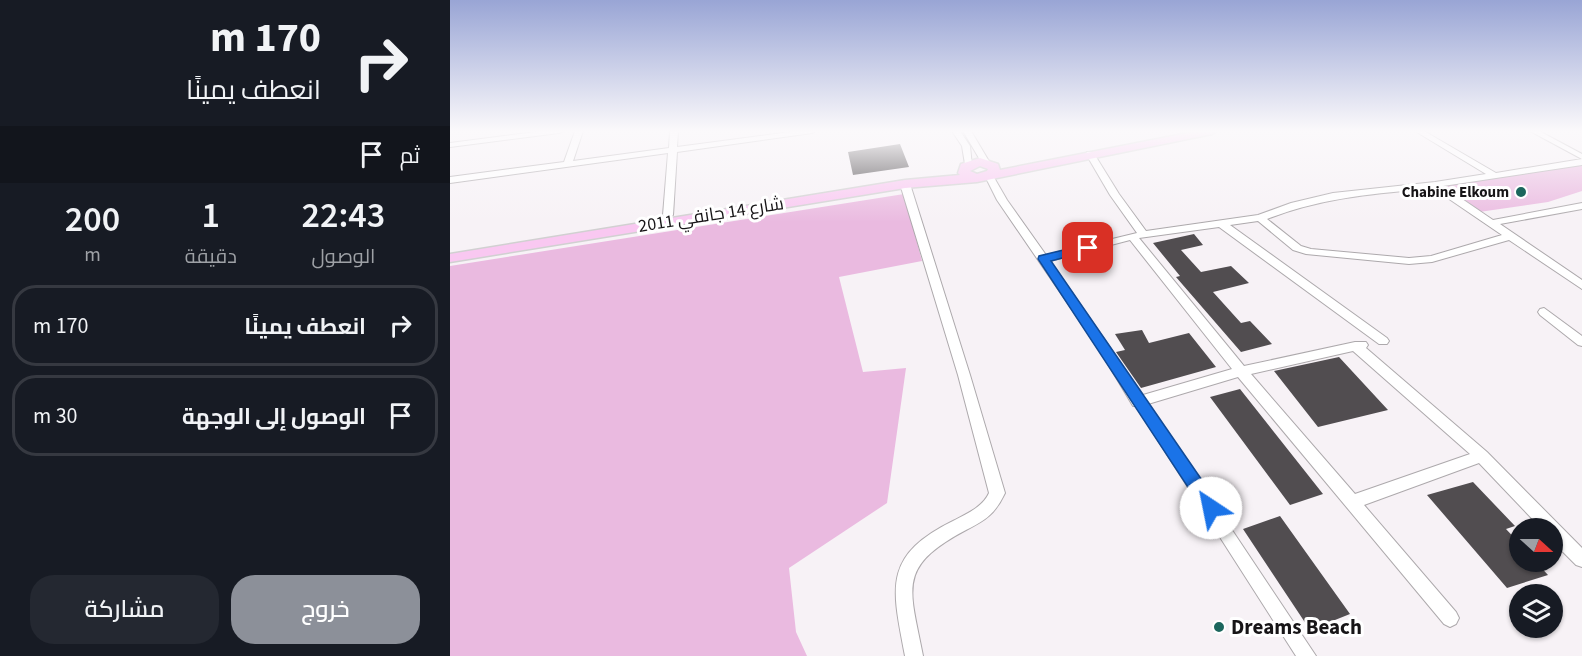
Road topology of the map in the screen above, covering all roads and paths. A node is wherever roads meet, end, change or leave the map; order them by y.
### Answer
1 (585, 162) edge
2 (672, 162) edge
3 (975, 162) edge
4 (977, 162) edge
5 (1024, 162) edge
6 (1041, 162) edge
7 (1095, 162) edge
8 (1471, 162) edge
9 (1573, 162) edge
10 (568, 164) joint
11 (980, 171) junction
12 (1495, 176) junction
13 (450, 180) edge
14 (905, 184) junction
15 (1435, 185) junction
16 (1582, 206) edge
17 (668, 215) junction
18 (1260, 218) junction
19 (1492, 223) junction
20 (1222, 224) junction
21 (1138, 235) junction
22 (1511, 236) junction
23 (450, 249) edge
24 (450, 258) edge
25 (1044, 259) junction
26 (1580, 282) edge
27 (1544, 312) dead end
28 (1383, 341) dead end
29 (1582, 342) edge
30 (1241, 371) junction
31 (1138, 402) junction
32 (1482, 456) junction
33 (1352, 502) junction
34 (1542, 518) edge
35 (1563, 539) edge
36 (1582, 559) edge
37 (1450, 618) dead end
38 (914, 656) edge
39 (1307, 656) edge

1 - 10 street
2 - 17 street
3 - 11 street
4 - 11 street
5 - 11 main road, شارع 14 جانفي 2011
6 - 11 main road, شارع 14 جانفي 2011
7 - 21 street
8 - 12 street
9 - 12 street
10 - 13 street
11 - 14 main road, شارع 14 جانفي 2011
11 - 17 main road, شارع 14 جانفي 2011
11 - 25 street
12 - 15 street
14 - 24 main road, شارع 14 جانفي 2011
14 - 38 street
15 - 18 street
15 - 19 street
16 - 19 street
17 - 23 main road, شارع 14 جانفي 2011
18 - 20 street
18 - 22 street
19 - 22 street
20 - 21 street
20 - 28 street
21 - 25 street
21 - 30 street
22 - 26 street
25 - 31 street
27 - 29 street
30 - 31 street
30 - 32 street
30 - 33 street
31 - 39 street
32 - 33 street
32 - 34 street
33 - 37 street
35 - 36 street

